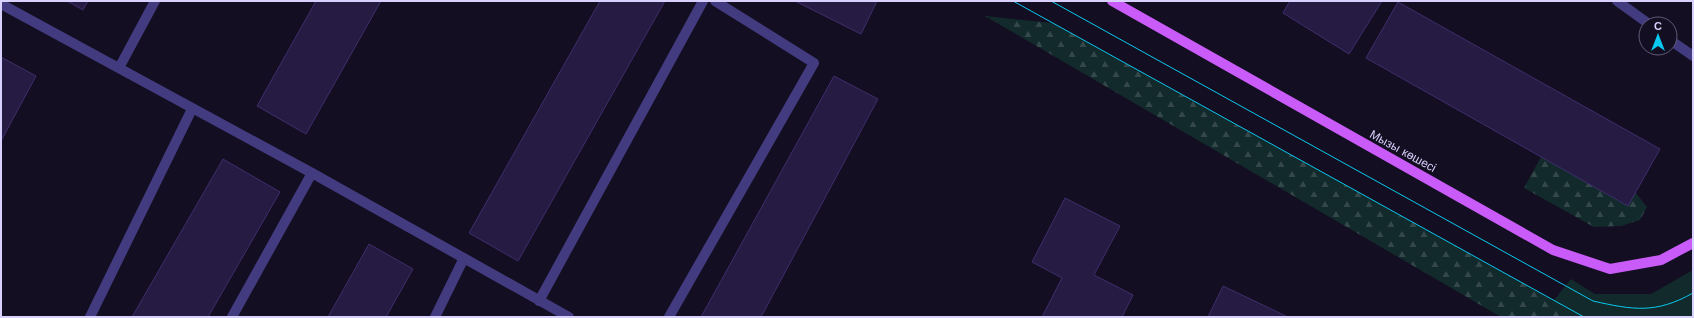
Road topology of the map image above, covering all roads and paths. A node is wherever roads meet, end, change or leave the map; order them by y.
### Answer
1 (155, 1) edge
2 (703, 1) edge
3 (715, 1) edge
4 (1112, 1) edge
5 (1617, 1) edge
6 (1, 4) edge
7 (1638, 16) edge
8 (1678, 46) edge
9 (1693, 56) edge
10 (119, 68) junction
11 (192, 109) junction
12 (312, 173) junction
13 (1693, 244) edge
14 (464, 258) junction
15 (539, 301) junction
16 (90, 317) edge
17 (232, 317) edge
18 (435, 317) edge
19 (569, 317) edge
20 (669, 317) edge

1 - 10 lane
2 - 15 lane
3 - 20 lane
4 - 13 main road, Мызы көшесі
5 - 7 lane
6 - 10 lane
8 - 9 lane
10 - 11 lane
11 - 12 lane
11 - 16 lane
12 - 14 lane
12 - 17 lane
14 - 15 lane
14 - 18 lane
15 - 19 lane

